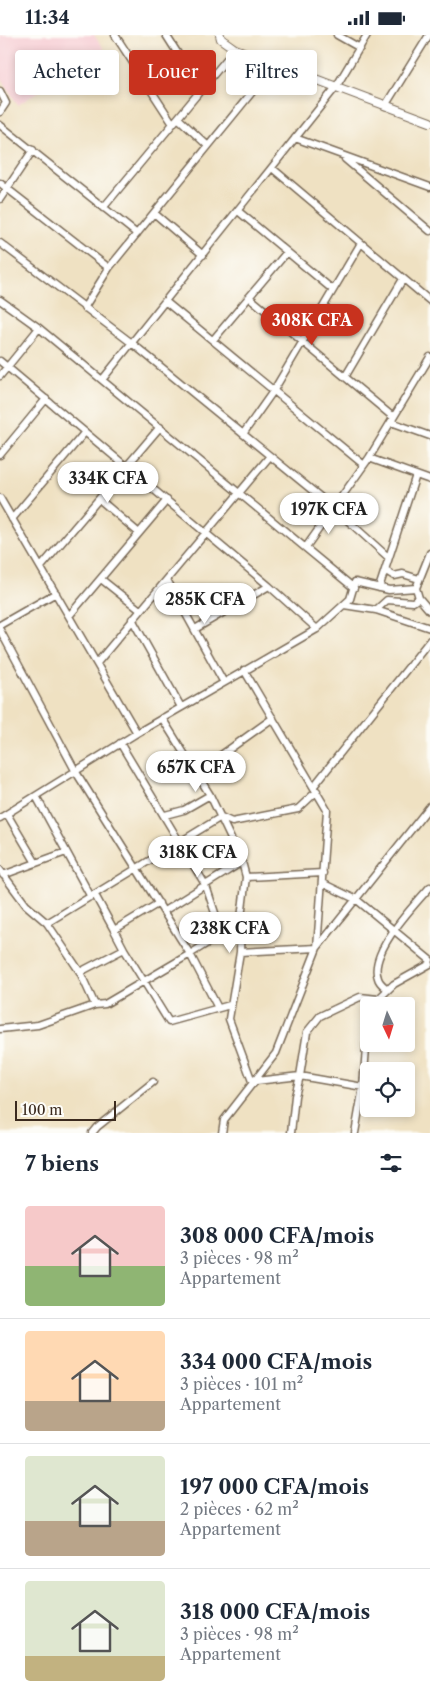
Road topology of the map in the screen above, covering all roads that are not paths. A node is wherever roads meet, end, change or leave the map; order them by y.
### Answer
1 (117, 35) edge
2 (166, 35) edge
3 (220, 35) edge
4 (337, 35) edge
5 (367, 35) edge
6 (429, 35) edge
7 (360, 48) junction
8 (235, 49) joint
9 (176, 50) edge
10 (216, 72) edge
11 (317, 80) edge
12 (336, 87) junction
13 (0, 91) edge
14 (197, 95) edge
15 (250, 95) edge
16 (385, 106) junction
17 (0, 112) edge
18 (178, 118) junction
19 (430, 122) edge
20 (173, 124) junction
21 (0, 125) edge
22 (295, 139) junction
23 (208, 146) junction
24 (32, 150) junction
25 (342, 156) junction
26 (272, 168) junction
27 (0, 183) edge
28 (430, 187) edge
29 (8, 190) junction
30 (0, 199) edge
31 (103, 208) junction
32 (238, 211) junction
33 (154, 213) junction
34 (430, 231) edge
35 (137, 234) junction
36 (0, 243) edge
37 (361, 243) junction
38 (287, 251) junction
39 (203, 255) junction
40 (109, 268) junction
41 (404, 279) junction
42 (333, 290) junction
43 (249, 297) junction
44 (0, 300) edge
45 (430, 301) edge
46 (166, 302) junction
47 (84, 308) junction
48 (39, 328) junction
49 (213, 340) junction
50 (302, 342) junction
51 (133, 344) junction
52 (430, 357) edge
53 (0, 361) edge
54 (7, 367) junction
55 (0, 376) edge
56 (345, 377) junction
57 (102, 380) junction
58 (274, 390) junction
59 (46, 399) junction
60 (392, 419) junction
61 (160, 427) junction
62 (85, 432) junction
63 (243, 434) junction
64 (430, 436) edge
65 (0, 455) edge
66 (270, 457) junction
67 (369, 458) junction
68 (364, 465) junction
69 (126, 466) junction
70 (416, 475) junction
71 (430, 480) edge
72 (240, 493) junction
73 (0, 499) edge
74 (99, 499) junction
75 (167, 500) junction
76 (334, 509) junction
77 (12, 519) junction
78 (139, 533) junction
79 (206, 533) junction
80 (306, 547) junction
81 (430, 553) edge
82 (388, 557) junction
83 (41, 567) junction
84 (386, 571) junction
85 (101, 579) junction
86 (419, 579) junction
87 (167, 580) junction
88 (269, 585) junction
89 (354, 588) junction
90 (416, 588) junction
91 (379, 589) junction
92 (56, 593) junction
93 (418, 598) junction
94 (344, 605) junction
95 (140, 610) junction
96 (376, 610) junction
97 (430, 611) edge
98 (70, 616) junction
99 (132, 619) junction
100 (0, 625) edge
101 (430, 627) edge
102 (195, 629) junction
103 (317, 629) junction
104 (0, 630) edge
105 (430, 641) edge
106 (427, 649) edge
107 (97, 663) junction
108 (244, 670) junction
109 (223, 681) junction
110 (181, 707) junction
111 (162, 718) junction
112 (273, 718) junction
113 (136, 733) junction
114 (120, 743) junction
115 (76, 772) junction
116 (196, 773) junction
117 (316, 789) junction
118 (210, 795) junction
119 (36, 796) junction
120 (430, 806) edge
121 (7, 814) junction
122 (165, 815) junction
123 (221, 817) junction
124 (0, 818) edge
125 (181, 842) junction
126 (66, 852) junction
127 (242, 862) junction
128 (36, 863) junction
129 (137, 868) junction
130 (1, 873) edge
131 (322, 873) junction
132 (246, 877) junction
133 (322, 883) junction
134 (206, 886) junction
135 (430, 887) edge
136 (93, 896) junction
137 (357, 900) junction
138 (159, 903) junction
139 (164, 911) junction
140 (240, 918) junction
141 (47, 923) junction
142 (114, 930) junction
143 (393, 930) junction
144 (222, 934) junction
145 (316, 948) junction
146 (124, 949) junction
147 (240, 952) junction
148 (190, 954) junction
149 (430, 962) edge
150 (80, 972) junction
151 (143, 981) junction
152 (388, 990) junction
153 (360, 997) edge
154 (380, 997) edge
155 (95, 1005) junction
156 (230, 1005) junction
157 (218, 1008) junction
158 (0, 1029) edge
159 (300, 1076) junction
160 (254, 1082) junction
161 (153, 1083) dead end
162 (360, 1086) edge
163 (360, 1104) edge
164 (92, 1133) edge
165 (222, 1133) edge
166 (290, 1133) edge
167 (355, 1133) edge

1 - 20 street
2 - 9 street
3 - 8 street
4 - 7 street
5 - 7 street
6 - 16 street
7 - 12 street
8 - 10 street
11 - 12 street
12 - 16 street
12 - 22 street
13 - 17 street
14 - 18 street
15 - 23 street
16 - 19 street
18 - 20 street
18 - 23 street
20 - 31 street
21 - 24 street
22 - 25 street
22 - 26 street
23 - 33 street
24 - 29 street
24 - 31 street
25 - 28 street
25 - 34 street
26 - 32 street
26 - 37 street
27 - 29 street
29 - 30 street
29 - 40 street
31 - 35 street
32 - 38 street
32 - 39 street
33 - 35 street
33 - 39 street
35 - 40 street
36 - 47 street
37 - 41 street
37 - 42 street
38 - 42 street
38 - 43 street
39 - 46 street
40 - 47 street
41 - 45 street
41 - 56 street
42 - 50 street
43 - 49 street
43 - 50 street
44 - 48 street
46 - 49 street
46 - 51 street
47 - 51 street
48 - 54 street
48 - 57 street
49 - 58 street
50 - 56 street
50 - 58 street
51 - 57 street
51 - 63 street
52 - 60 street
53 - 54 street
54 - 55 street
54 - 59 street
56 - 60 street
57 - 61 street
58 - 63 street
58 - 68 street
59 - 62 street
59 - 65 street
60 - 64 street
60 - 67 street
61 - 69 street
61 - 72 street
62 - 69 street
62 - 77 street
63 - 66 street
66 - 72 street
66 - 76 street
67 - 68 street
67 - 70 street
68 - 76 street
69 - 74 street
69 - 75 street
70 - 71 street
70 - 82 street
72 - 79 street
72 - 80 street
73 - 77 street
74 - 78 street
74 - 83 street
75 - 78 street
75 - 79 street
76 - 80 street
76 - 82 street
77 - 83 street
78 - 85 street
79 - 87 street
79 - 88 street
80 - 89 street
81 - 86 street
82 - 84 street
83 - 92 street
84 - 86 street
84 - 91 street
85 - 95 street
85 - 98 street
86 - 90 street
87 - 95 street
87 - 102 street
88 - 102 street
88 - 103 street
89 - 91 street
89 - 94 street
90 - 91 street
90 - 93 street
92 - 98 street
92 - 100 street
93 - 96 street
93 - 97 street
94 - 96 street
94 - 103 street
95 - 99 street
96 - 101 street
98 - 107 street
99 - 107 street
99 - 110 street
102 - 109 street
103 - 108 street
104 - 115 street
105 - 106 street
106 - 117 street
107 - 113 street
108 - 109 street
108 - 112 street
109 - 110 street
110 - 111 street
111 - 113 street
111 - 116 street
112 - 116 street
112 - 117 street
113 - 114 street
114 - 115 street
114 - 122 street
115 - 119 street
115 - 129 street
116 - 118 street
117 - 123 street
117 - 131 street
118 - 122 street
118 - 123 street
119 - 121 street
119 - 126 street
120 - 137 street
121 - 124 street
121 - 128 street
122 - 125 street
123 - 125 street
123 - 127 street
125 - 129 street
125 - 134 street
126 - 128 street
126 - 136 street
127 - 132 street
127 - 134 street
128 - 130 street
129 - 136 street
129 - 138 street
130 - 141 street
131 - 132 street
131 - 133 street
132 - 140 street
133 - 137 street
133 - 145 street
134 - 139 street
134 - 144 street
135 - 143 street
136 - 141 street
136 - 142 street
137 - 143 street
137 - 145 street
138 - 139 street
138 - 142 street
139 - 148 street
140 - 144 street
140 - 147 street
141 - 150 street
142 - 146 street
143 - 149 street
143 - 152 street
144 - 148 street
145 - 147 street
145 - 160 street
146 - 150 street
146 - 151 street
147 - 156 street
148 - 151 street
148 - 157 street
149 - 152 street
150 - 155 street
151 - 155 street
151 - 157 street
152 - 154 street
153 - 159 street
155 - 158 street
156 - 157 street
156 - 160 street
159 - 160 street
159 - 162 street
159 - 166 street
160 - 165 street
161 - 164 street
163 - 167 street

